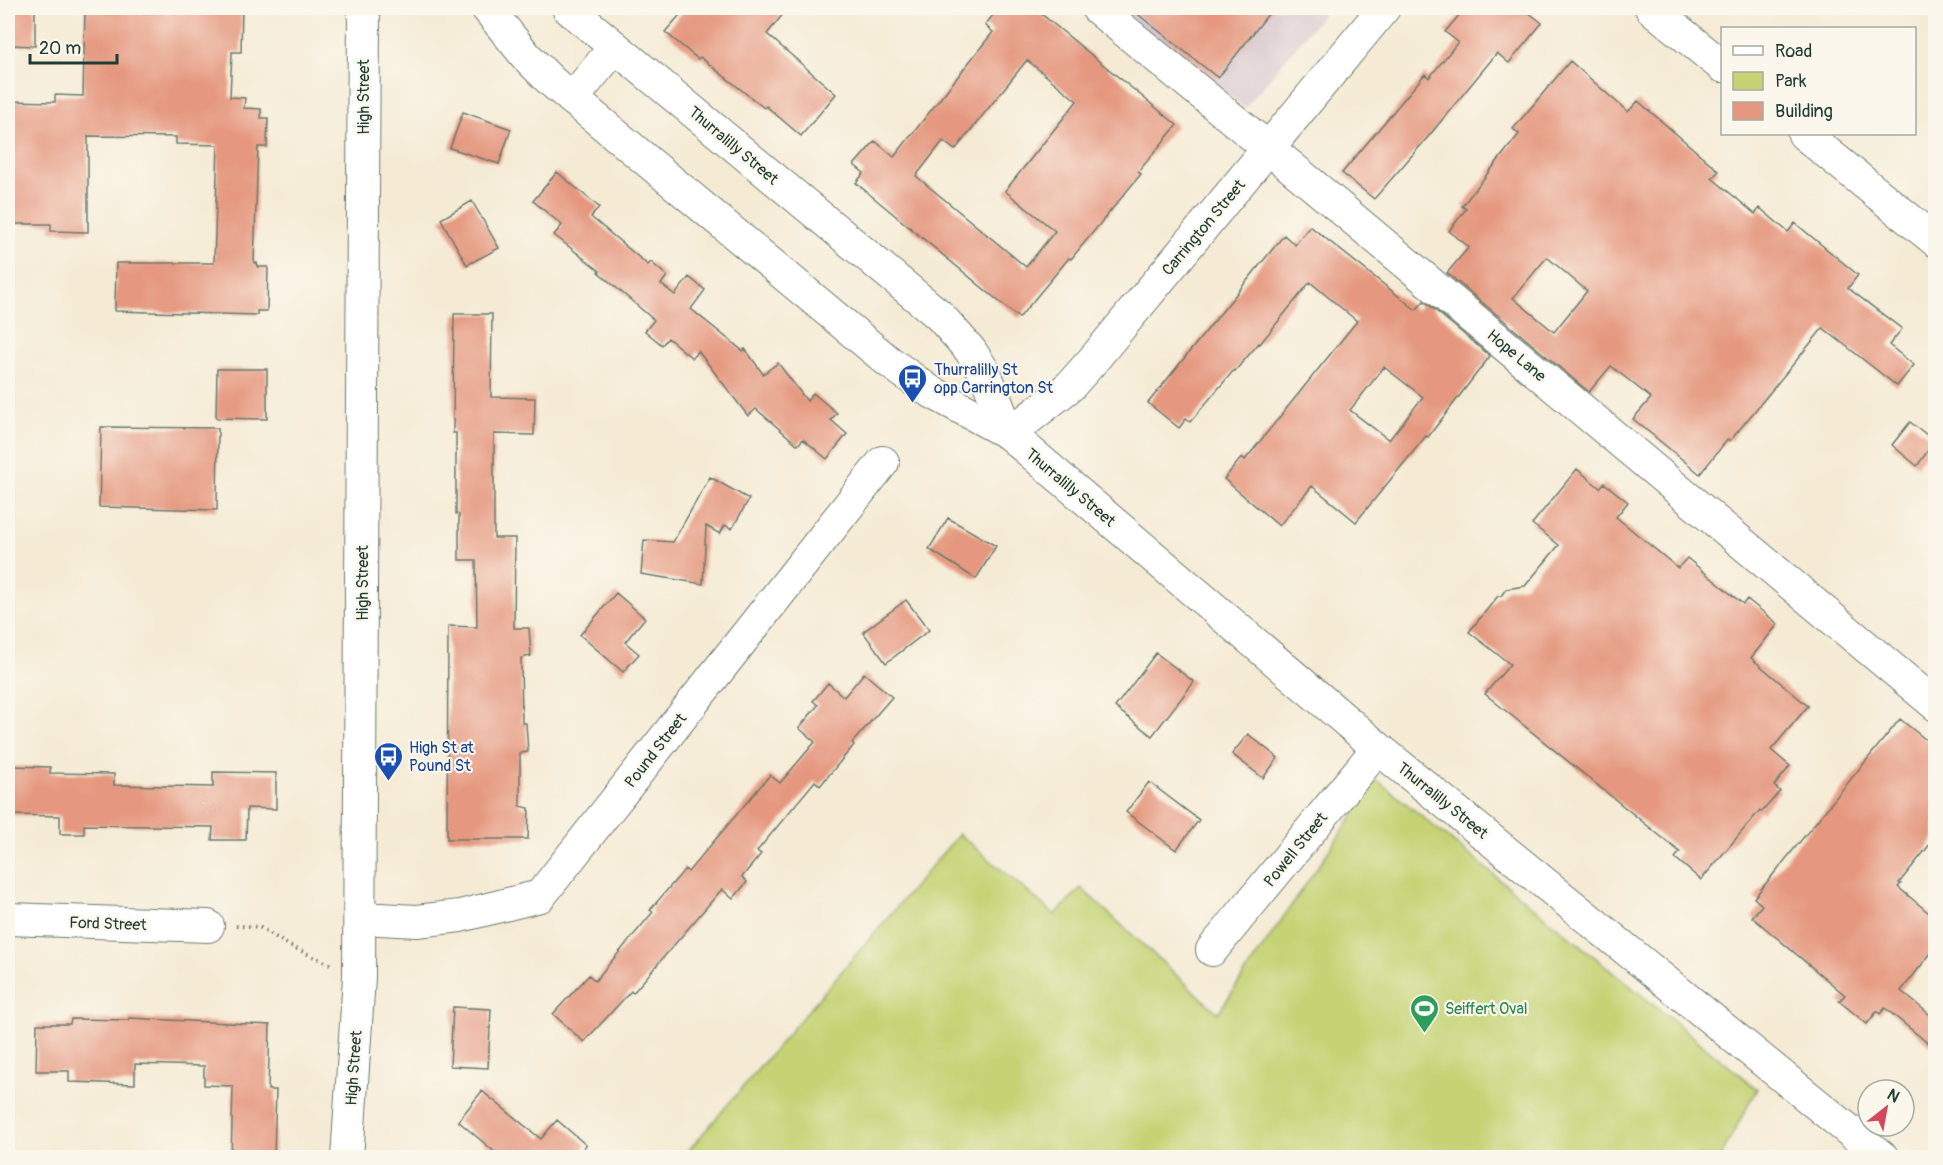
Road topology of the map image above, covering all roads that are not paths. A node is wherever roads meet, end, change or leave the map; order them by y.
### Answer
1 (364, 8) edge
2 (378, 8) edge
3 (487, 8) edge
4 (568, 8) edge
5 (1097, 8) edge
6 (1384, 8) edge
7 (1651, 8) edge
8 (615, 47) junction
9 (364, 48) junction
10 (1721, 65) edge
11 (572, 99) junction
12 (1805, 135) edge
13 (1269, 148) junction
14 (1935, 241) edge
15 (1009, 434) junction
16 (884, 462) dead end
17 (1935, 705) edge
18 (1378, 748) junction
19 (360, 918) junction
20 (8, 919) edge
21 (208, 926) road end
22 (1212, 950) dead end
23 (350, 1154) edge
24 (1883, 1158) edge

1 - 9 street, High Street
2 - 9 street
3 - 11 street, Thurralilly Street
4 - 8 street, Thurralilly Street
5 - 13 street, Hope Lane
6 - 13 street, Carrington Street
7 - 10 street
8 - 11 street
8 - 15 street, Thurralilly Street
9 - 19 street, High Street
11 - 15 street, Thurralilly Street
12 - 14 street
13 - 15 street, Carrington Street
13 - 17 street, Hope Lane
15 - 18 street, Thurralilly Street
16 - 19 street, Pound Street
18 - 22 street, Powell Street
18 - 24 street, Thurralilly Street
19 - 23 street, High Street
20 - 21 street, Ford Street

